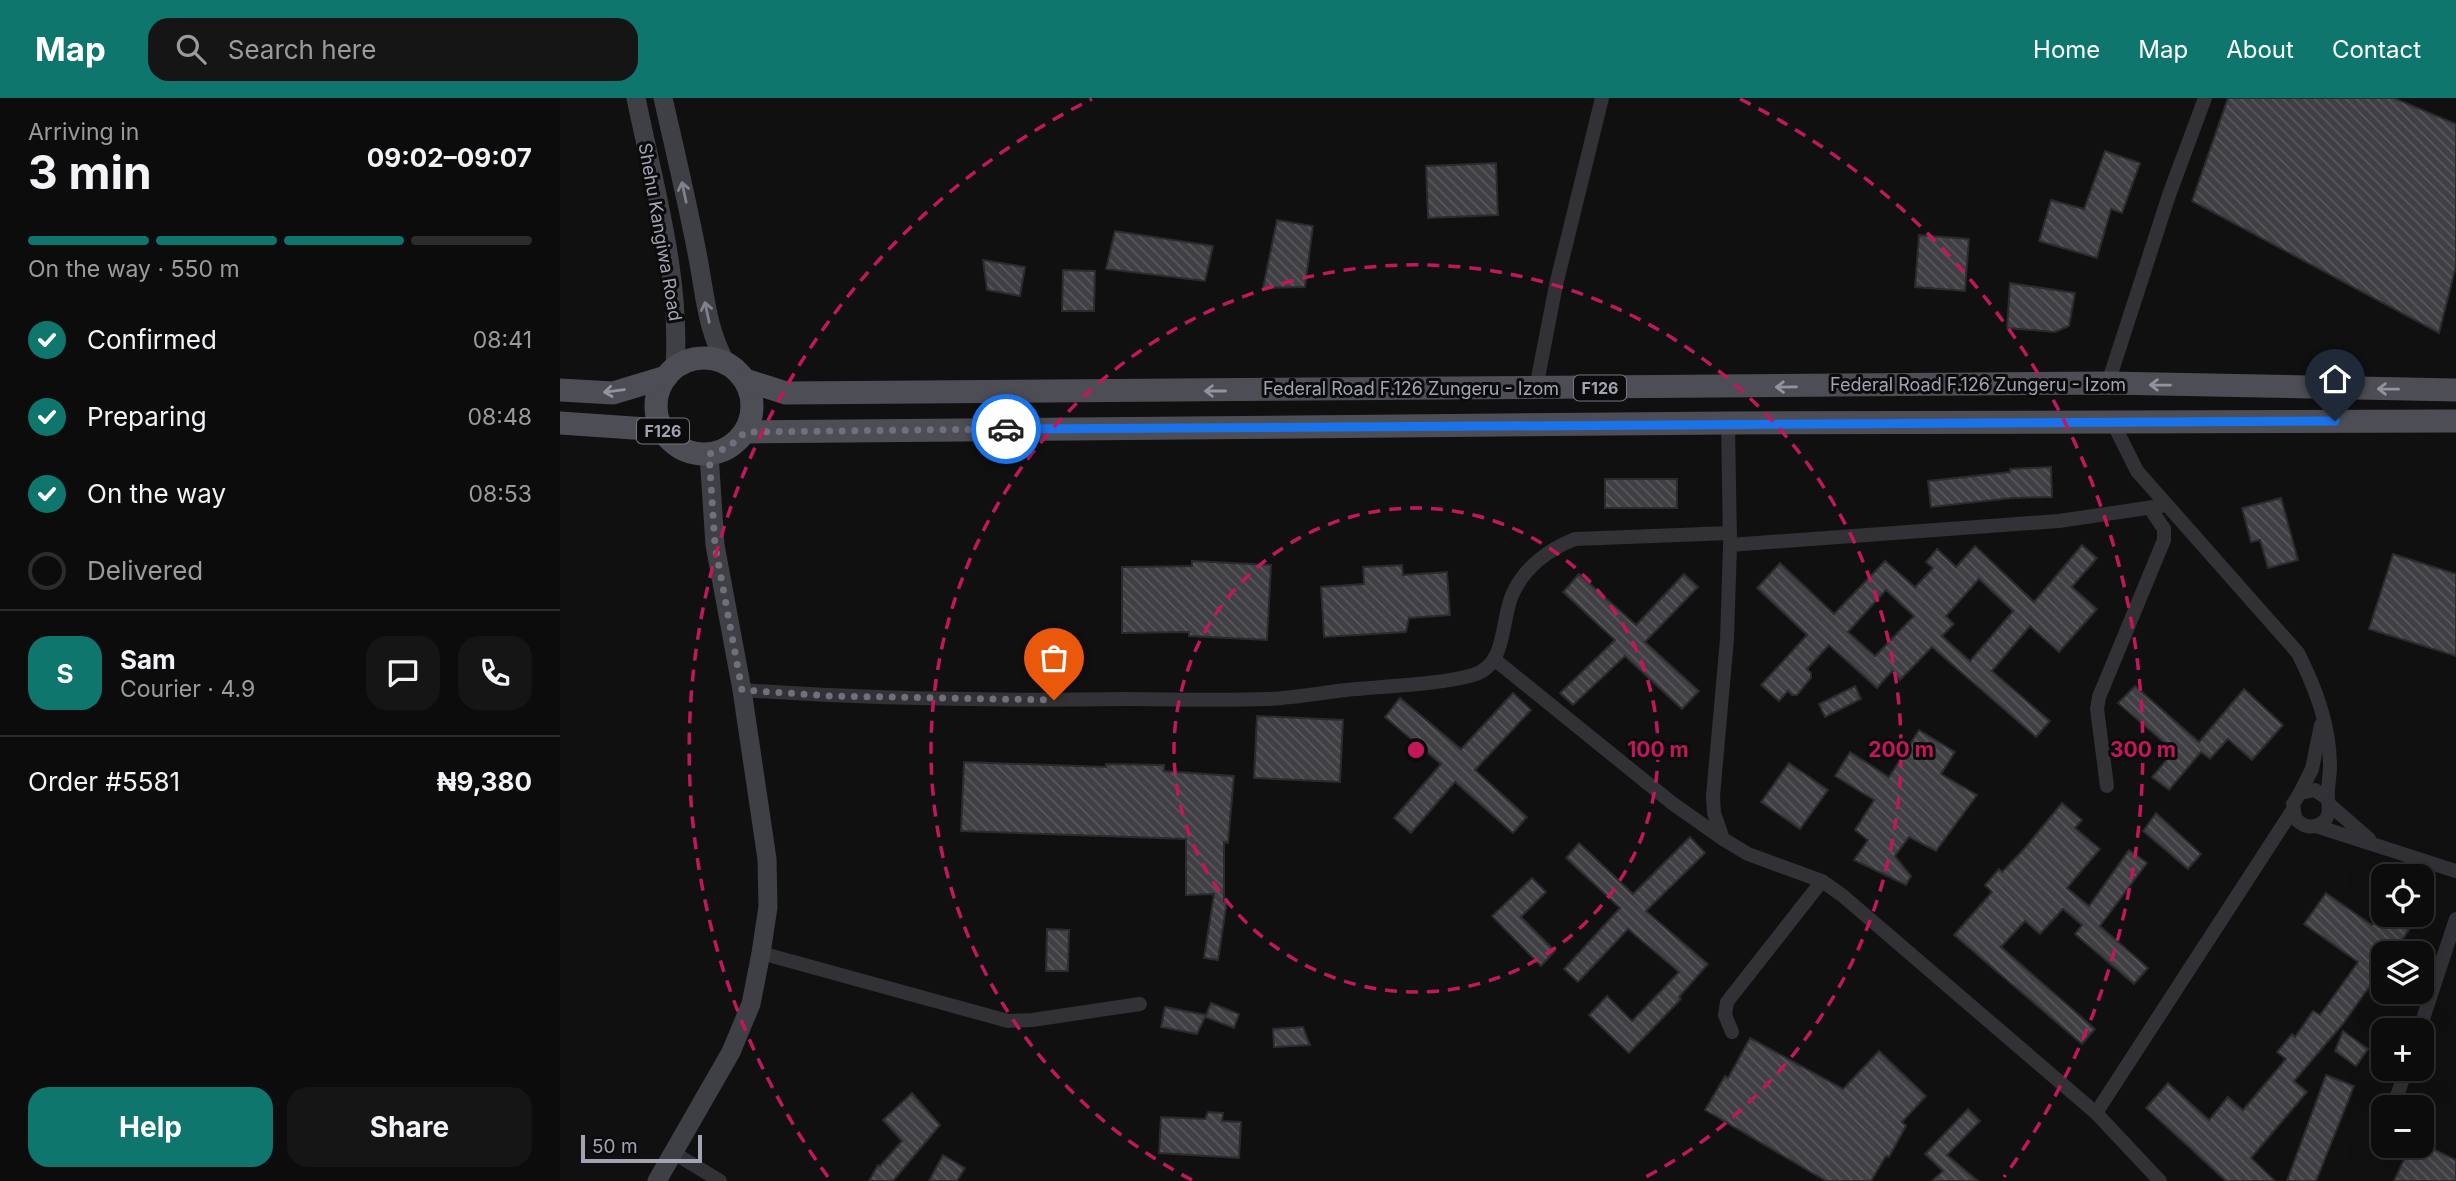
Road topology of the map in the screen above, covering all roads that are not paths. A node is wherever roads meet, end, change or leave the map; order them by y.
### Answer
1 (636, 98) edge
2 (663, 98) edge
3 (1602, 98) edge
4 (2205, 98) edge
5 (726, 363) junction
6 (671, 372) junction
7 (745, 380) junction
8 (2108, 383) junction
9 (1536, 388) junction
10 (560, 390) edge
11 (1261, 390) junction
12 (2456, 390) edge
13 (2456, 421) edge
14 (560, 423) edge
15 (1728, 423) junction
16 (2113, 423) junction
17 (1263, 427) junction
18 (662, 430) junction
19 (745, 432) junction
20 (709, 454) junction
21 (2167, 505) junction
22 (2150, 508) junction
23 (1730, 539) junction
24 (1494, 659) junction
25 (742, 690) junction
26 (2323, 713) junction
27 (2107, 786) dead end
28 (2300, 793) junction
29 (2329, 802) junction
30 (2292, 811) junction
31 (2311, 826) junction
32 (1723, 839) junction
33 (2379, 846) junction
34 (2262, 856) junction
35 (2456, 871) edge
36 (1822, 881) junction
37 (2456, 919) edge
38 (761, 953) junction
39 (1140, 1004) dead end
40 (2423, 1018) edge
41 (1732, 1032) dead end
42 (2096, 1113) junction
43 (674, 1153) junction
44 (657, 1181) edge
45 (720, 1181) edge
46 (2160, 1181) edge

1 - 6 street, Shehu Kangiwa Road
5 -> 2 street, Shehu Kangiwa Road
3 - 9 street
4 - 8 street
5 - 6 main road
5 - 7 main road, F126
6 -> 10 main road
6 - 18 main road, F126
11 -> 7 main road, Federal Road F.126 Zungeru - Izom / F126
7 - 19 main road
8 -> 9 main road, Federal Road F.126 Zungeru - Izom / F126
12 -> 8 main road, Federal Road F.126 Zungeru - Izom / F126
9 - 11 main road, Federal Road F.126 Zungeru - Izom / F126
11 - 17 main road
13 - 16 main road, Federal Road F.126 Zungeru - Izom / F126
14 - 18 main road, F126
15 - 16 main road, Federal Road F.126 Zungeru - Izom / F126
15 - 17 main road, Federal Road F.126 Zungeru - Izom / F126
15 - 23 street
16 - 21 street
17 - 19 main road, Federal Road F.126 Zungeru - Izom / F126
18 - 20 main road, F126
19 - 20 main road, F126
20 - 25 street
21 - 22 street
21 - 26 street
22 - 23 street
22 - 27 street
23 - 24 street
23 - 32 street
24 - 25 street
24 - 32 street
25 - 38 street
26 - 28 street
26 - 29 street
28 - 29 street
28 - 30 street
29 - 31 street
29 - 33 street
30 - 31 street
30 - 34 street
31 - 33 street
31 - 34 street
32 - 36 street
33 - 35 street
34 - 42 street
36 - 41 street
36 - 42 street
37 - 40 street
38 - 39 street
38 - 43 street
42 - 46 street
43 - 44 street
43 - 45 street

